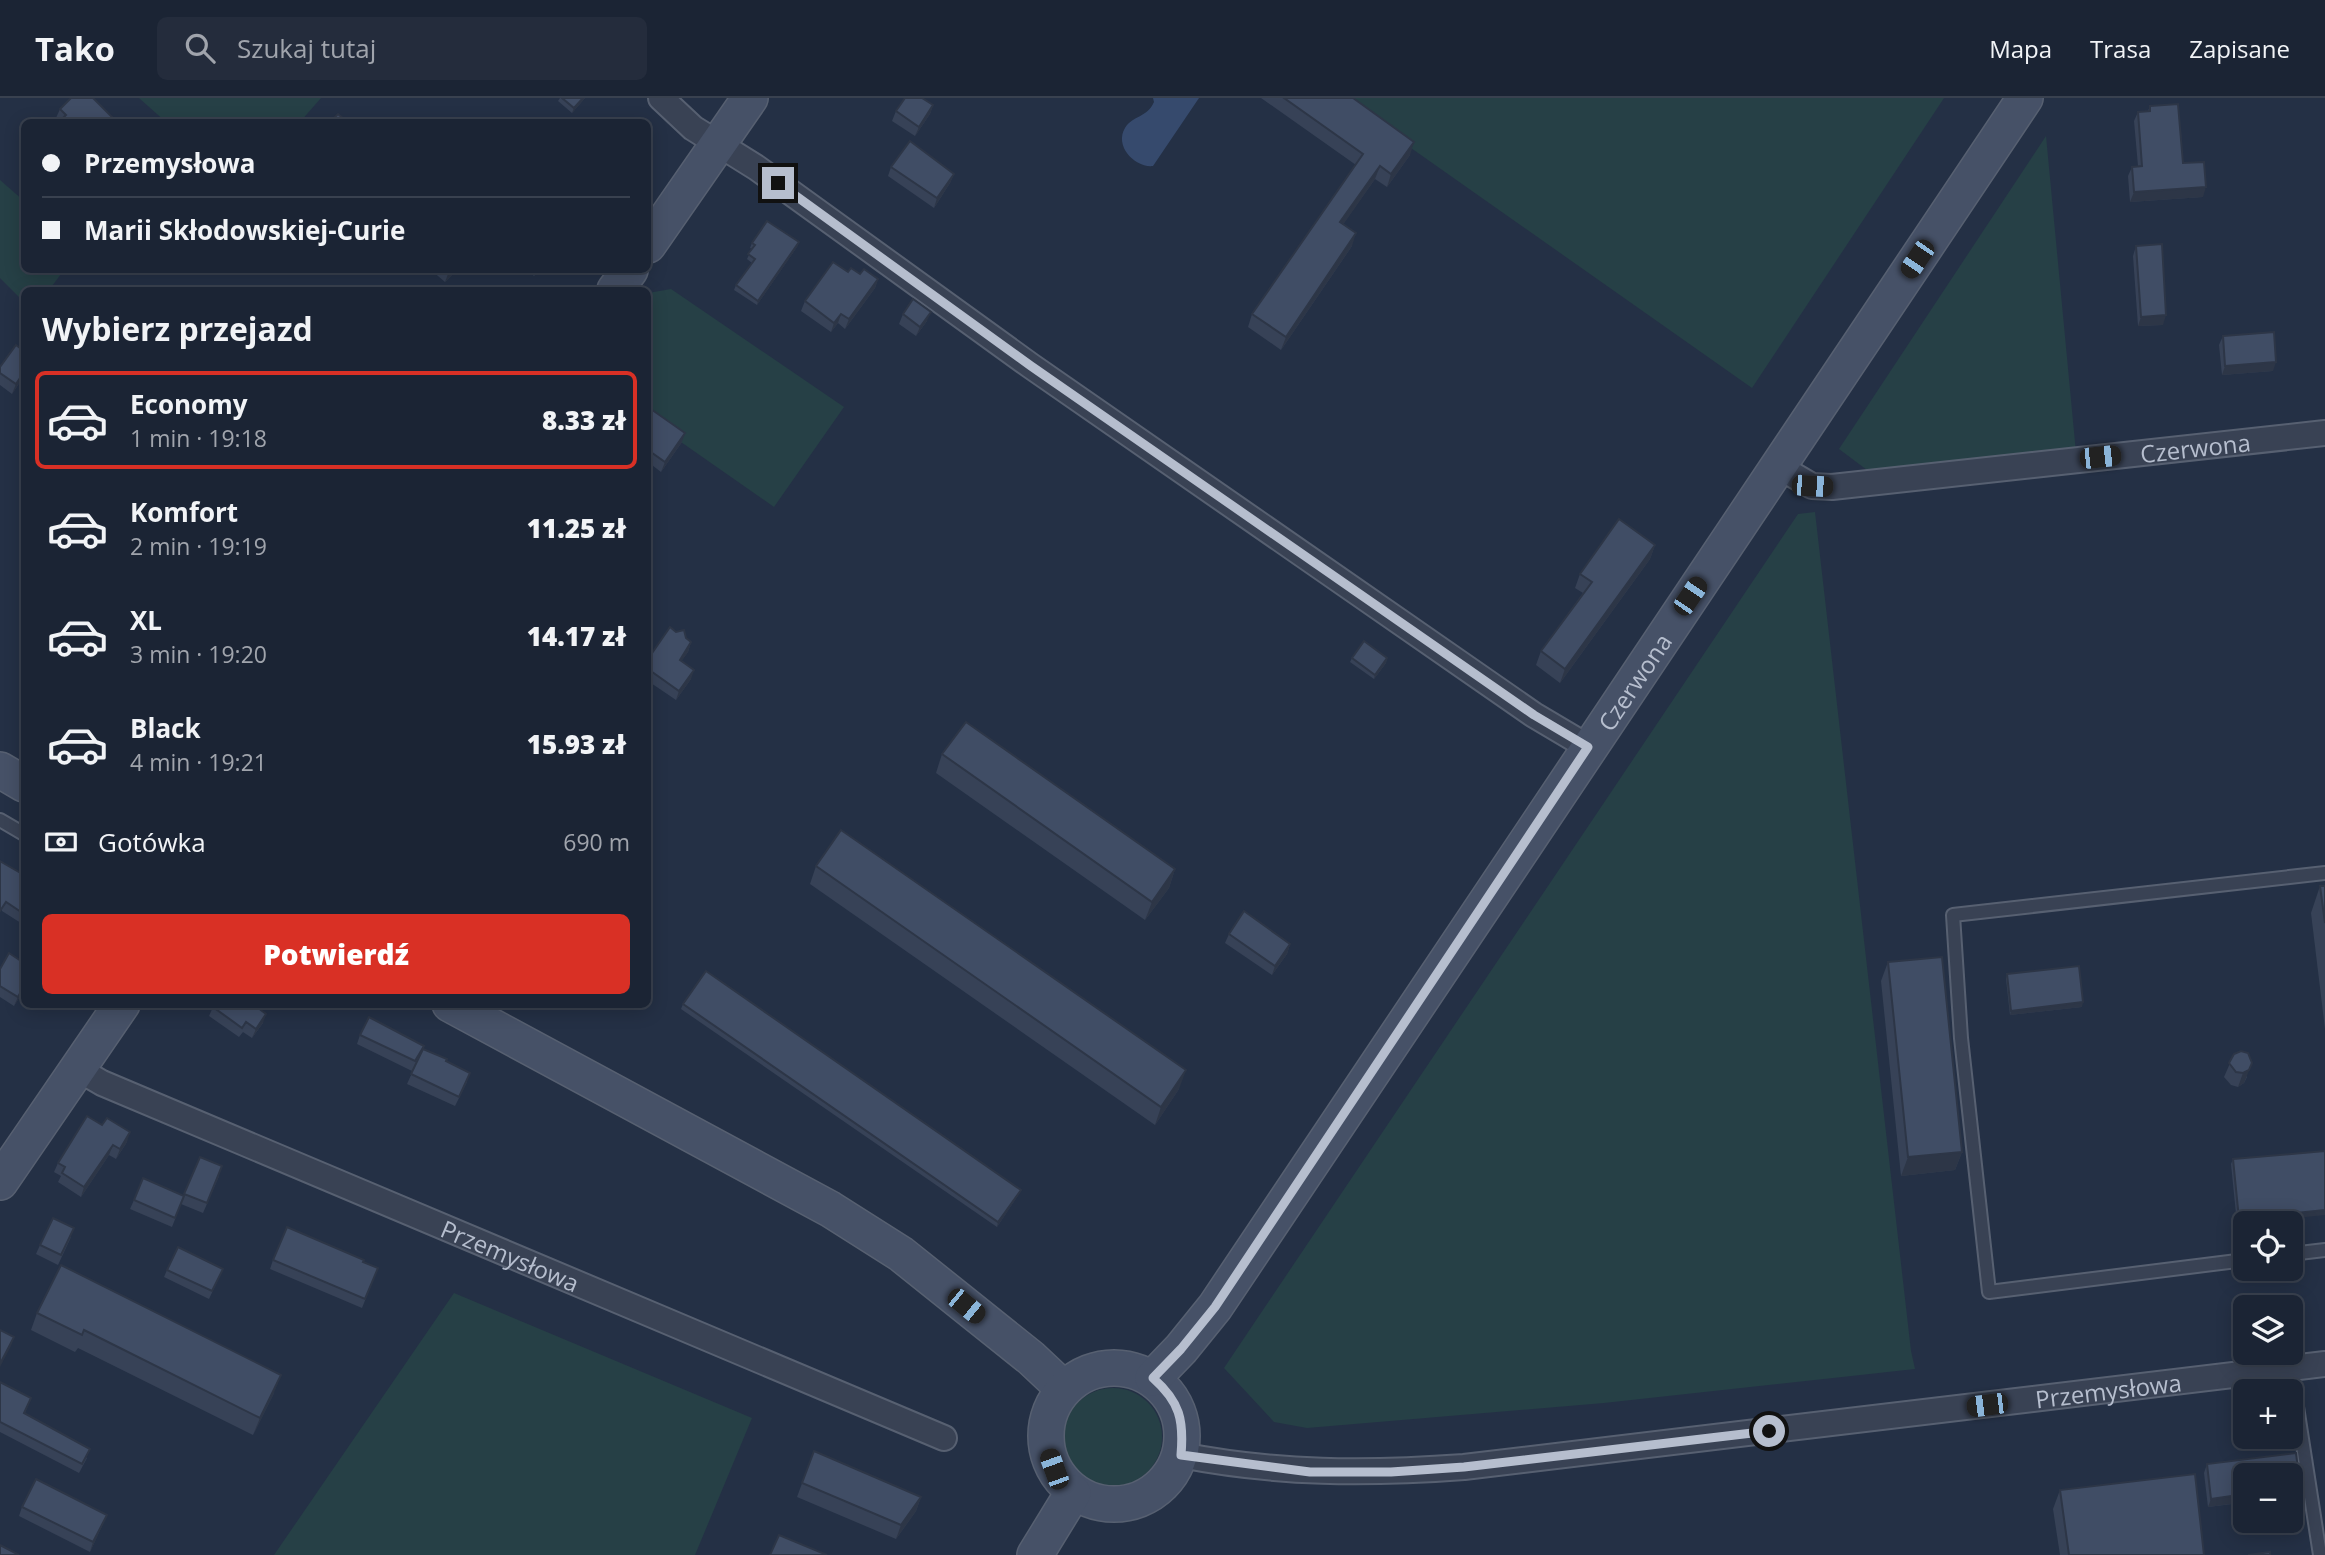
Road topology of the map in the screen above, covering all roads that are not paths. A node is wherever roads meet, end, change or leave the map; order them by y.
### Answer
1 (661, 98) edge
2 (750, 98) edge
3 (2025, 98) edge
4 (718, 144) junction
5 (651, 241) edge
6 (2325, 433) edge
7 (1777, 466) junction
8 (1588, 747) junction
9 (0, 770) edge
10 (21, 782) edge
11 (0, 820) edge
12 (21, 832) edge
13 (2325, 873) edge
14 (119, 1008) edge
15 (457, 1008) edge
16 (78, 1069) junction
17 (0, 1182) edge
18 (2325, 1250) edge
19 (2303, 1253) edge
20 (2233, 1262) edge
21 (2325, 1364) edge
22 (2291, 1368) junction
23 (1153, 1378) junction
24 (1064, 1389) junction
25 (944, 1438) dead end
26 (1181, 1455) junction
27 (1073, 1493) junction
28 (1035, 1555) edge
29 (2320, 1555) edge

1 - 4 street
2 - 4 main road
3 - 7 main road, Czerwona
4 - 5 main road
4 - 8 street
6 - 7 street, Czerwona
7 - 8 main road, Czerwona
8 - 23 main road, Czerwona
9 - 10 main road
11 - 12 lane
13 - 20 lane
14 - 16 main road
15 - 24 main road
16 - 17 main road
16 - 25 street, Przemysłowa
18 - 19 lane
21 - 22 street, Przemysłowa
22 - 26 street, Przemysłowa
22 - 29 lane
23 - 24 main road
23 - 26 main road
24 - 27 main road
26 - 27 main road
27 - 28 main road

